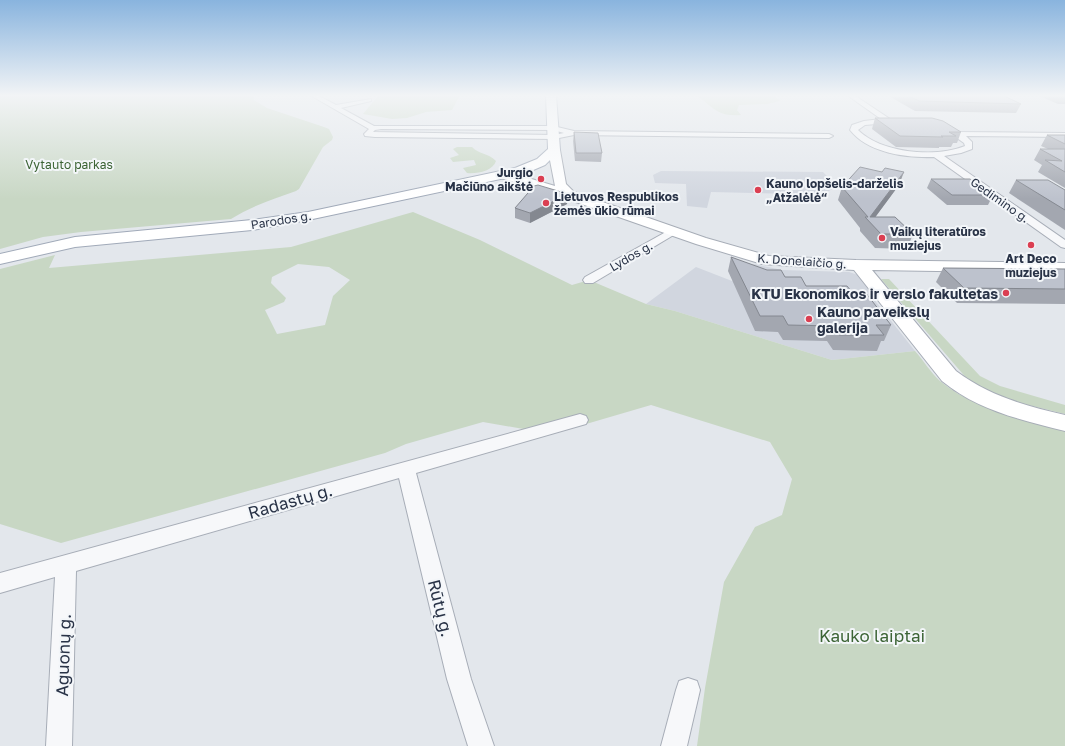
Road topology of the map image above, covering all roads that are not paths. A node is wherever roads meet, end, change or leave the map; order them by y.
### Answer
1 (371, 130) edge
2 (553, 130) edge
3 (854, 130) edge
4 (942, 130) edge
5 (553, 133) junction
6 (957, 134) junction
7 (829, 136) dead end
8 (1065, 136) edge
9 (966, 140) junction
10 (1065, 140) edge
11 (1046, 143) edge
12 (554, 150) junction
13 (935, 154) junction
14 (505, 175) junction
15 (570, 196) junction
16 (673, 231) junction
17 (1065, 245) edge
18 (0, 259) edge
19 (859, 265) junction
20 (1065, 268) edge
21 (589, 280) dead end
22 (580, 420) dead end
23 (1065, 423) edge
24 (406, 469) junction
25 (66, 564) junction
26 (0, 582) edge
27 (688, 690) dead end
28 (59, 746) edge
29 (481, 746) edge
30 (674, 746) edge

1 - 5 street
2 - 5 main road
3 - 13 street
4 - 6 street
5 - 7 street
5 - 12 main road
6 - 8 street
6 - 9 street
9 - 10 street
9 - 11 street
9 - 13 street
12 - 14 main road, Parodos g.
12 - 15 street
13 - 17 street, Gedimino g.
14 - 15 street, K. Donelaičio g.
14 - 18 main road, Parodos g.
15 - 16 street, K. Donelaičio g.
16 - 19 street, K. Donelaičio g.
16 - 21 street, Lydos g.
19 - 20 street, K. Donelaičio g.
19 - 23 street
22 - 24 street, Radastų g.
24 - 25 street, Radastų g.
24 - 29 street, Rūtų g.
25 - 26 street, Radastų g.
25 - 28 street, Aguonų g.
27 - 30 street

